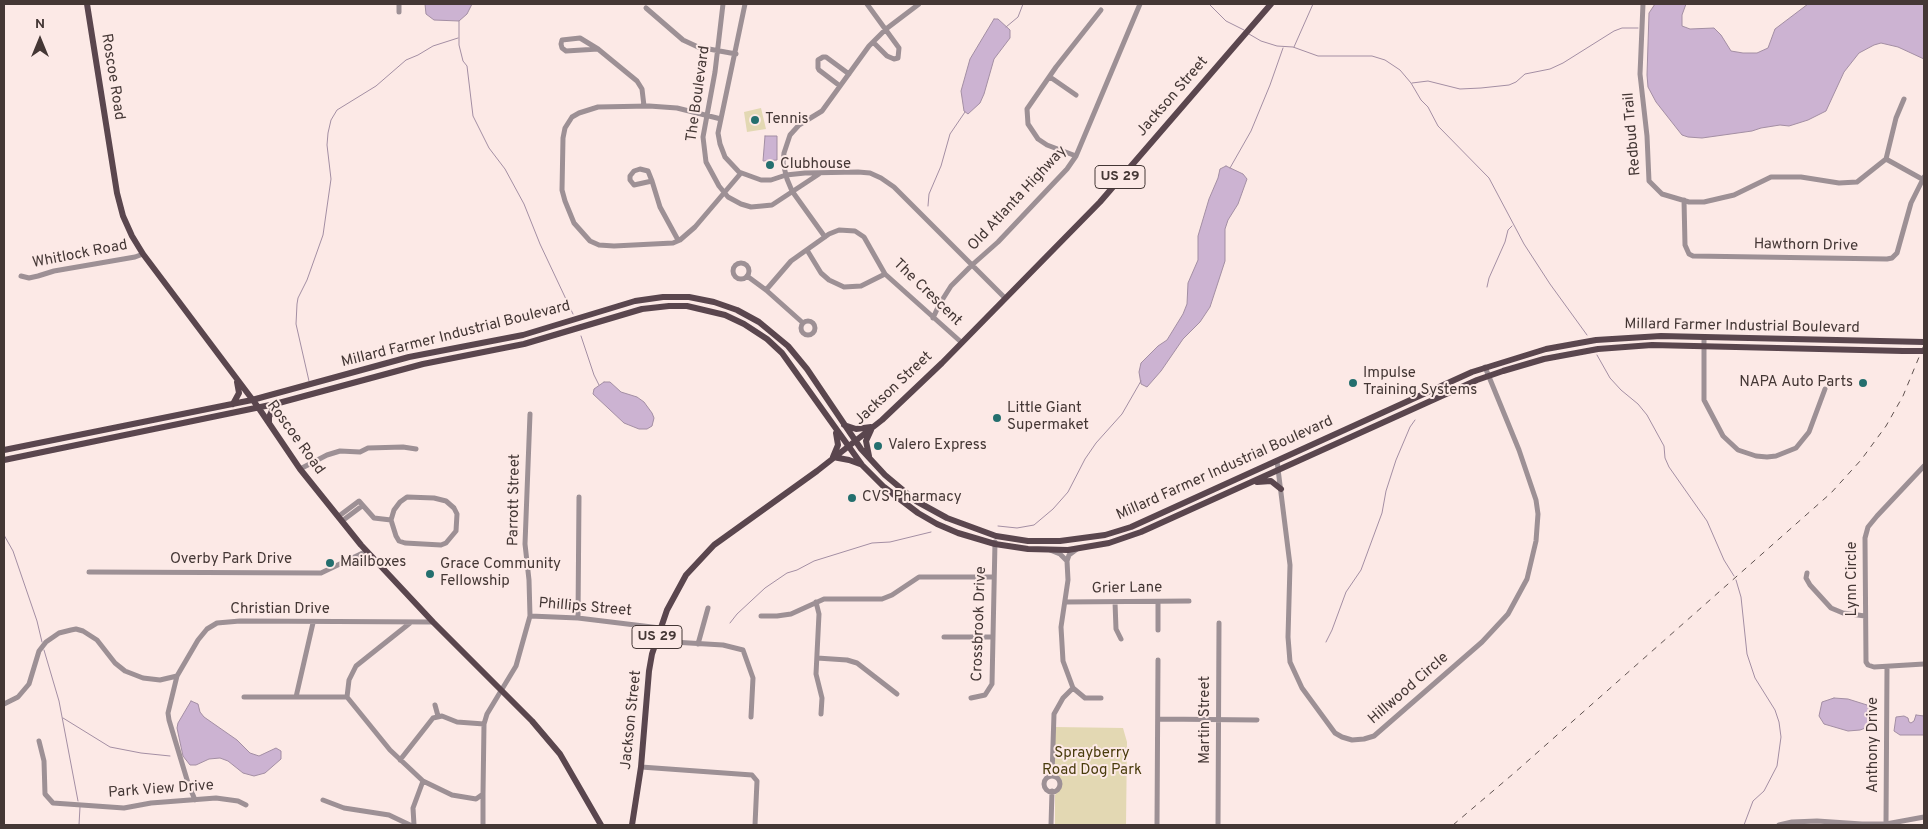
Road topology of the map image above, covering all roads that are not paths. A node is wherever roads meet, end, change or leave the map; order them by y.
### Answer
1 (87, 4) edge
2 (399, 4) edge
3 (723, 4) edge
4 (746, 4) edge
5 (867, 4) edge
6 (919, 4) edge
7 (1140, 4) edge
8 (1271, 4) edge
9 (1643, 4) edge
10 (646, 8) dead end
11 (1101, 10) dead end
12 (399, 12) dead end
13 (886, 30) junction
14 (873, 42) junction
15 (598, 49) junction
16 (718, 51) junction
17 (736, 54) junction
18 (849, 74) junction
19 (1050, 77) junction
20 (840, 86) junction
21 (1076, 95) dead end
22 (1904, 99) dead end
23 (644, 106) junction
24 (707, 114) junction
25 (721, 119) junction
26 (1076, 156) junction
27 (1886, 159) junction
28 (741, 173) junction
29 (821, 173) junction
30 (786, 175) junction
31 (1923, 178) edge
32 (652, 181) dead end
33 (792, 191) junction
34 (724, 192) junction
35 (1684, 200) junction
36 (825, 237) junction
37 (678, 240) junction
38 (807, 250) junction
39 (143, 254) junction
40 (972, 265) junction
41 (885, 274) junction
42 (21, 276) dead end
43 (747, 276) dead end
44 (766, 290) junction
45 (1005, 298) junction
46 (933, 318) junction
47 (803, 323) dead end
48 (1704, 337) junction
49 (961, 342) junction
50 (1924, 342) edge
51 (1704, 346) junction
52 (1924, 351) edge
53 (1485, 367) junction
54 (1488, 376) junction
55 (236, 378) junction
56 (1825, 389) dead end
57 (252, 400) junction
58 (233, 404) junction
59 (275, 404) junction
60 (258, 407) junction
61 (530, 414) dead end
62 (269, 424) junction
63 (844, 425) junction
64 (872, 427) junction
65 (836, 429) junction
66 (855, 441) junction
67 (848, 447) junction
68 (4, 450) edge
69 (416, 450) dead end
70 (833, 457) junction
71 (870, 459) junction
72 (4, 460) edge
73 (1277, 461) junction
74 (862, 465) junction
75 (1924, 466) edge
76 (300, 469) junction
77 (1278, 470) junction
78 (1243, 486) junction
79 (1281, 489) junction
80 (580, 497) dead end
81 (340, 518) junction
82 (391, 520) junction
83 (996, 536) junction
84 (995, 544) junction
85 (1077, 549) junction
86 (1050, 550) junction
87 (368, 551) junction
88 (1067, 561) junction
89 (89, 572) dead end
90 (1807, 573) dead end
91 (994, 578) junction
92 (1189, 601) dead end
93 (816, 602) junction
94 (1065, 602) junction
95 (1115, 602) junction
96 (1158, 602) junction
97 (708, 608) dead end
98 (530, 616) junction
99 (761, 616) dead end
100 (1865, 616) junction
101 (578, 618) junction
102 (433, 622) junction
103 (313, 623) junction
104 (410, 623) junction
105 (1219, 623) dead end
106 (660, 628) junction
107 (1158, 630) dead end
108 (944, 637) dead end
109 (993, 637) junction
110 (1121, 639) dead end
111 (656, 641) junction
112 (698, 644) junction
113 (816, 658) junction
114 (1158, 660) dead end
115 (1924, 664) edge
116 (1887, 667) junction
117 (177, 676) junction
118 (1073, 688) junction
119 (501, 692) junction
120 (897, 694) dead end
121 (244, 697) dead end
122 (296, 697) junction
123 (346, 697) junction
124 (971, 698) dead end
125 (1100, 698) dead end
126 (4, 704) edge
127 (435, 705) dead end
128 (821, 714) dead end
129 (438, 716) junction
130 (752, 717) dead end
131 (1159, 719) junction
132 (1219, 720) junction
133 (1258, 720) dead end
134 (484, 724) junction
135 (39, 740) dead end
136 (400, 760) junction
137 (641, 767) junction
138 (1052, 776) junction
139 (423, 781) junction
140 (1052, 792) junction
141 (484, 794) junction
142 (195, 800) junction
143 (323, 800) dead end
144 (246, 805) dead end
145 (1924, 817) edge
146 (1886, 824) junction
147 (410, 825) edge
148 (414, 825) edge
149 (483, 825) edge
150 (601, 825) edge
151 (632, 825) edge
152 (755, 825) edge
153 (1051, 825) edge
154 (1157, 825) edge
155 (1218, 825) edge
156 (1779, 825) edge

1 - 39 main road, Roscoe Road
2 - 12 street
3 - 16 street, The Boulevard
4 - 17 street, The Boulevard
5 - 13 street
6 - 13 street
7 - 26 street, Old Atlanta Highway
8 - 45 main road, Jackson Street / US 29
9 - 35 street, Redbud Trail
10 - 16 street
11 - 19 street
13 - 14 street
13 - 14 street
14 - 18 street
15 - 15 street
15 - 23 street
16 - 17 street
16 - 24 street, The Boulevard
17 - 25 street, The Boulevard
18 - 20 street
18 - 20 street
19 - 21 street
19 - 26 street
20 - 30 street
22 - 27 street
23 - 24 street
23 - 37 street
24 - 25 street
24 - 34 street, The Boulevard
25 - 28 street, The Boulevard
26 - 40 street, Old Atlanta Highway
27 - 31 street, Hawthorn Drive
27 - 35 street, Redbud Trail
28 - 30 street
28 - 34 street
29 - 30 street
29 - 33 street, The Boulevard
29 - 40 street
30 - 33 street
31 - 35 street, Hawthorn Drive
32 - 37 street
33 - 34 street, The Boulevard
33 - 36 street
34 - 37 street
36 - 38 street, The Crescent
36 - 41 street, The Crescent
38 - 41 street
38 - 44 street, The Crescent
39 - 42 street, Whitlock Road
39 - 55 main road, Roscoe Road
40 - 45 street
40 - 46 street, Old Atlanta Highway
41 - 46 street, The Crescent
43 - 44 street
44 - 47 street
45 - 49 main road, Jackson Street / US 29
46 - 49 street, The Crescent
48 - 50 main road, Millard Farmer Industrial Boulevard
48 - 51 street
48 - 53 main road, Millard Farmer Industrial Boulevard
49 - 64 main road, Jackson Street / US 29
51 - 52 main road, Millard Farmer Industrial Boulevard, bridge
51 - 54 main road, Millard Farmer Industrial Boulevard
51 - 56 street
53 - 54 street, Hillwood Circle
53 - 73 main road, Millard Farmer Industrial Boulevard
54 - 77 main road, Millard Farmer Industrial Boulevard
54 - 79 street, Hillwood Circle
55 - 57 main road, Roscoe Road
55 - 58 main road
57 - 58 main road, Millard Farmer Industrial Boulevard
57 - 60 main road, Roscoe Road
57 - 63 main road, Millard Farmer Industrial Boulevard
58 - 68 main road, Millard Farmer Industrial Boulevard
59 - 60 main road, Millard Farmer Industrial Boulevard
59 - 62 main road
59 - 65 main road, Millard Farmer Industrial Boulevard
60 - 62 main road, Roscoe Road
60 - 72 main road, Millard Farmer Industrial Boulevard
61 - 98 street, Parrott Street
62 - 76 main road, Roscoe Road
63 - 64 main road
63 - 66 main road, Millard Farmer Industrial Boulevard
64 - 66 main road, Jackson Street / US 29
64 - 71 main road
65 - 67 main road, Millard Farmer Industrial Boulevard
65 - 70 main road
66 - 67 main road, Jackson Street / US 29
66 - 71 main road, Millard Farmer Industrial Boulevard
67 - 70 main road, Jackson Street / US 29
67 - 74 main road, Millard Farmer Industrial Boulevard
69 - 76 street
70 - 74 main road
70 - 106 main road, Jackson Street / US 29
71 - 83 main road, Millard Farmer Industrial Boulevard
73 - 77 street, Hillwood Circle
73 - 83 main road, Millard Farmer Industrial Boulevard
74 - 84 main road, Millard Farmer Industrial Boulevard
75 - 100 street, Lynn Circle
76 - 81 main road, Roscoe Road
77 - 78 main road, Millard Farmer Industrial Boulevard
77 - 79 street, Hillwood Circle
78 - 79 main road
78 - 85 main road, Millard Farmer Industrial Boulevard
80 - 101 street
81 - 82 street
81 - 87 main road, Roscoe Road
82 - 82 street
83 - 84 street, Crossbrook Drive
84 - 86 main road, Millard Farmer Industrial Boulevard
84 - 91 street, Crossbrook Drive
85 - 86 main road, Millard Farmer Industrial Boulevard
85 - 88 street
86 - 88 street
87 - 89 street, Overby Park Drive
87 - 102 main road, Roscoe Road
88 - 94 street
90 - 100 street
91 - 93 street
91 - 109 street, Crossbrook Drive
92 - 96 street, Grier Lane
93 - 99 street
93 - 113 street
94 - 95 street, Grier Lane
94 - 118 street
95 - 96 street, Grier Lane
95 - 110 street
96 - 107 street
97 - 112 street
98 - 101 street, Phillips Street
98 - 119 street, Phillips Street
100 - 116 street, Lynn Circle
101 - 106 street, Phillips Street
102 - 104 street, Christian Drive
102 - 119 main road, Roscoe Road
103 - 104 street, Christian Drive
103 - 117 street, Christian Drive
103 - 122 street
104 - 123 street
105 - 132 street, Martin Street
106 - 111 main road, Jackson Street / US 29
108 - 109 street
109 - 124 street, Crossbrook Drive
111 - 112 street
111 - 137 main road, Jackson Street / US 29
112 - 130 street
113 - 120 street
113 - 128 street
114 - 131 street
115 - 116 street
116 - 146 street, Anthony Drive
117 - 126 street
117 - 142 street, Christian Drive
118 - 125 street
118 - 138 street
119 - 134 street, Phillips Street
119 - 150 main road, Roscoe Road
121 - 122 street
122 - 123 street
123 - 136 street
127 - 129 street
129 - 134 street
129 - 136 street
131 - 132 street
131 - 154 street
132 - 133 street
132 - 155 street, Martin Street
134 - 141 street
135 - 142 street, Park View Drive
136 - 139 street
137 - 151 main road, Jackson Street / US 29
137 - 152 street
138 - 140 street
138 - 140 street
139 - 141 street
139 - 148 street
140 - 153 street
141 - 149 street
142 - 144 street, Park View Drive
143 - 147 street
145 - 146 street
146 - 156 street

